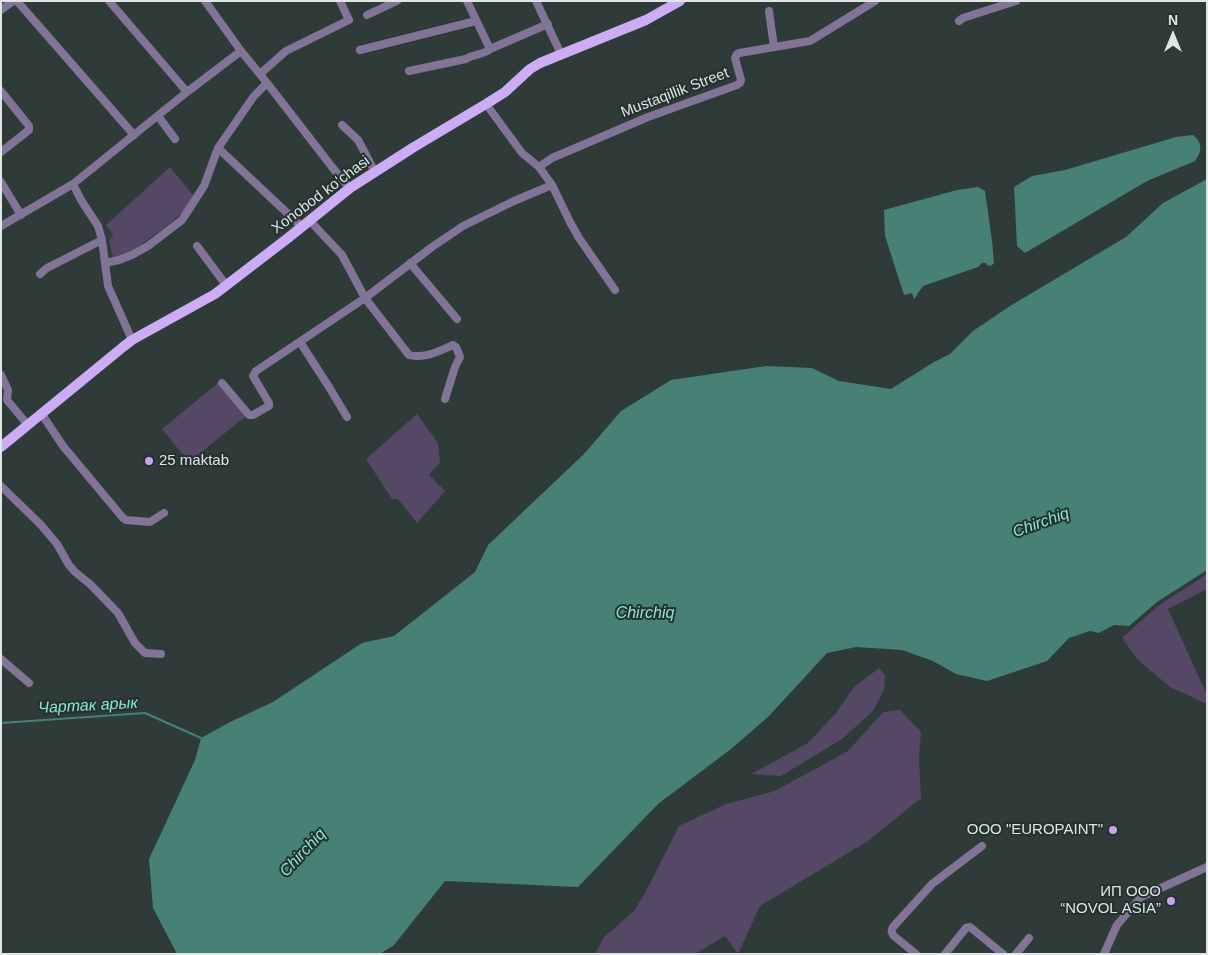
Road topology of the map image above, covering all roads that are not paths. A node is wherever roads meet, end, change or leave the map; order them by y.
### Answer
1 (15, 1) edge
2 (109, 1) edge
3 (204, 1) edge
4 (340, 1) edge
5 (397, 1) edge
6 (467, 1) edge
7 (536, 1) edge
8 (680, 1) edge
9 (875, 1) edge
10 (1016, 1) edge
11 (1, 10) edge
12 (769, 11) dead end
13 (367, 15) dead end
14 (476, 21) junction
15 (959, 21) dead end
16 (548, 24) junction
17 (774, 47) junction
18 (490, 49) junction
19 (360, 50) dead end
20 (241, 52) junction
21 (561, 54) junction
22 (409, 71) dead end
23 (260, 74) junction
24 (267, 83) junction
25 (1, 91) edge
26 (187, 92) junction
27 (486, 104) junction
28 (158, 116) junction
29 (342, 126) dead end
30 (134, 135) junction
31 (175, 139) dead end
32 (218, 148) junction
33 (1, 152) edge
34 (539, 167) junction
35 (375, 172) junction
36 (1, 182) edge
37 (73, 184) junction
38 (552, 185) junction
39 (350, 188) junction
40 (21, 215) junction
41 (306, 224) junction
42 (1, 226) edge
43 (102, 240) junction
44 (196, 246) dead end
45 (104, 263) junction
46 (410, 263) junction
47 (40, 274) dead end
48 (226, 285) junction
49 (615, 290) dead end
50 (365, 298) junction
51 (457, 319) dead end
52 (132, 340) junction
53 (300, 342) junction
54 (1, 375) edge
55 (222, 383) dead end
56 (444, 399) dead end
57 (41, 413) junction
58 (347, 417) dead end
59 (27, 424) junction
60 (1, 446) edge
61 (1, 486) edge
62 (164, 513) dead end
63 (161, 654) dead end
64 (1, 659) edge
65 (29, 683) dead end
66 (982, 846) dead end
67 (1207, 867) edge
68 (1029, 938) dead end
69 (916, 954) edge
70 (945, 954) edge
71 (1003, 954) edge
72 (1016, 954) edge
73 (1104, 954) edge

1 - 11 street
1 - 30 street
2 - 26 street
3 - 20 street
4 - 23 street
5 - 13 street
6 - 14 street
7 - 16 street
8 - 21 main road, Xonobod koʻchasi
9 - 17 street, Mustaqillik Street
10 - 15 street
12 - 17 street
14 - 18 street
14 - 19 street
16 - 18 street
16 - 21 street
17 - 34 street, Mustaqillik Street
18 - 22 street
20 - 23 street
20 - 26 street
21 - 27 main road, Xonobod koʻchasi
23 - 24 street
24 - 32 street
24 - 39 street
25 - 33 street
26 - 28 street
27 - 34 street
27 - 35 main road, Xonobod koʻchasi
28 - 30 street
28 - 31 street
29 - 35 street
30 - 37 street
32 - 41 street
32 - 45 street
34 - 38 street
35 - 39 main road, Xonobod koʻchasi
36 - 40 street
37 - 40 street
37 - 43 street
38 - 46 street
38 - 49 street
39 - 41 main road, Xonobod koʻchasi
40 - 42 street
41 - 48 main road, Xonobod koʻchasi
41 - 50 street
43 - 45 street
43 - 47 street
44 - 48 street
45 - 52 street
46 - 50 street
46 - 51 street
48 - 52 main road, Xonobod koʻchasi
50 - 53 street
50 - 56 street
52 - 57 main road, Xonobod koʻchasi
53 - 55 street
53 - 58 street
54 - 59 street
57 - 59 main road, Xonobod koʻchasi
57 - 62 street
59 - 60 main road, Xonobod koʻchasi
61 - 63 street
64 - 65 street
66 - 69 street
67 - 73 street
68 - 72 street
70 - 71 street

